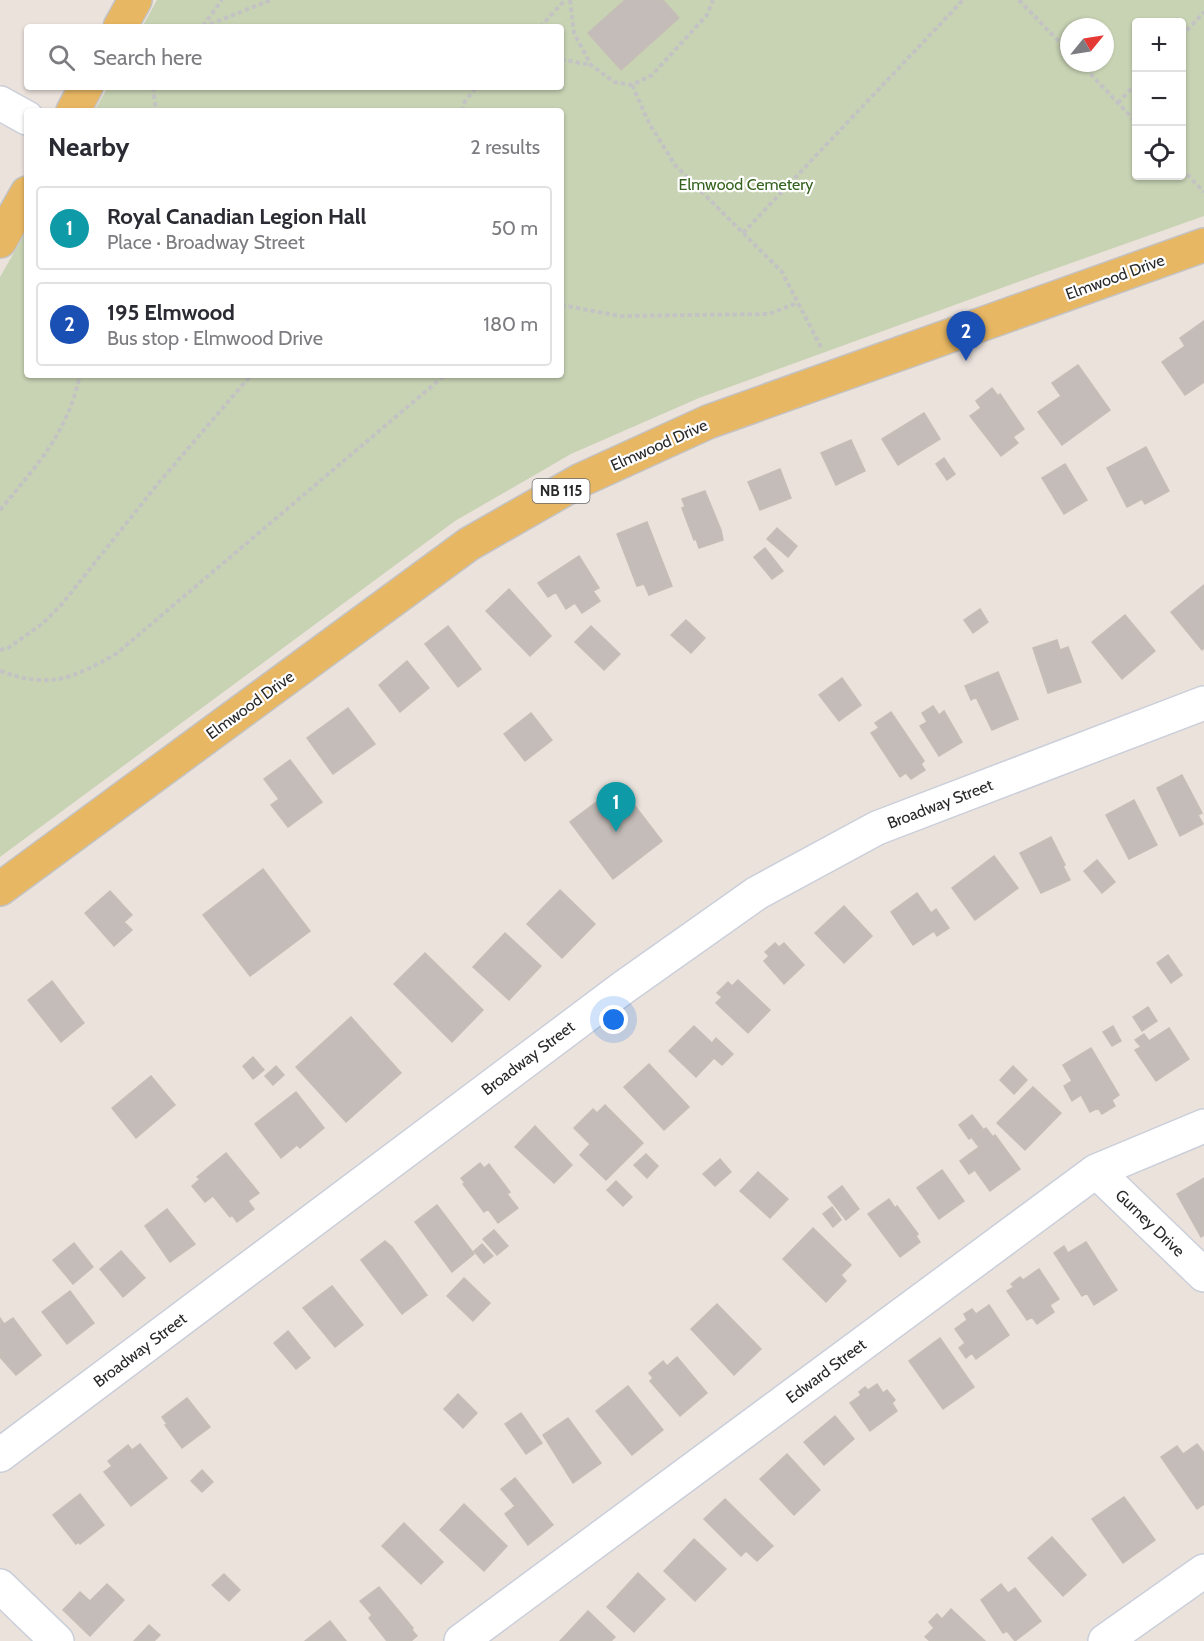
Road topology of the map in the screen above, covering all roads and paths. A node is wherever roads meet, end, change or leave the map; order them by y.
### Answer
1 (135, 0) edge
2 (222, 0) edge
3 (271, 0) edge
4 (565, 0) edge
5 (570, 0) edge
6 (713, 0) edge
7 (963, 0) edge
8 (1019, 0) edge
9 (1204, 12) edge
10 (122, 24) edge
11 (205, 24) edge
12 (211, 24) edge
13 (543, 24) edge
14 (1186, 32) edge
15 (1060, 43) edge
16 (564, 60) edge
17 (591, 65) junction
18 (1089, 72) edge
19 (632, 85) junction
20 (1132, 89) edge
21 (85, 90) edge
22 (153, 90) edge
23 (474, 90) edge
24 (0, 103) edge
25 (1118, 103) junction
26 (75, 108) edge
27 (156, 108) edge
28 (463, 108) edge
29 (24, 116) edge
30 (1132, 117) edge
31 (1186, 172) edge
32 (1204, 192) edge
33 (24, 198) edge
34 (742, 233) junction
35 (0, 241) edge
36 (1202, 249) edge
37 (797, 303) junction
38 (564, 306) edge
39 (837, 376) junction
40 (79, 378) edge
41 (247, 378) edge
42 (441, 378) edge
43 (0, 510) edge
44 (0, 650) edge
45 (0, 671) edge
46 (1204, 703) edge
47 (0, 889) edge
48 (1204, 1126) edge
49 (1096, 1171) junction
50 (1204, 1275) edge
51 (0, 1455) edge
52 (1204, 1571) edge
53 (0, 1586) edge
54 (57, 1641) edge
55 (461, 1641) edge
56 (1106, 1641) edge

1 - 10 main road
2 - 11 path
3 - 12 path
4 - 13 path
5 - 17 path
6 - 19 path
7 - 34 path
8 - 15 path
9 - 14 path
16 - 17 path
17 - 19 path
18 - 25 path
19 - 34 path
20 - 25 path
21 - 26 main road
22 - 27 path
23 - 28 path
24 - 29 street
25 - 30 path
31 - 32 path
33 - 35 main road
34 - 37 path
36 - 39 main road, Elmwood Drive / NB 115
37 - 38 path
37 - 39 path
39 - 47 main road, Elmwood Drive / NB 115
40 - 43 path
41 - 44 path
42 - 45 path
46 - 51 street, Broadway Street
48 - 49 street, Edward Street
49 - 50 street, Gurney Drive
49 - 55 street, Edward Street
52 - 56 street
53 - 54 street

